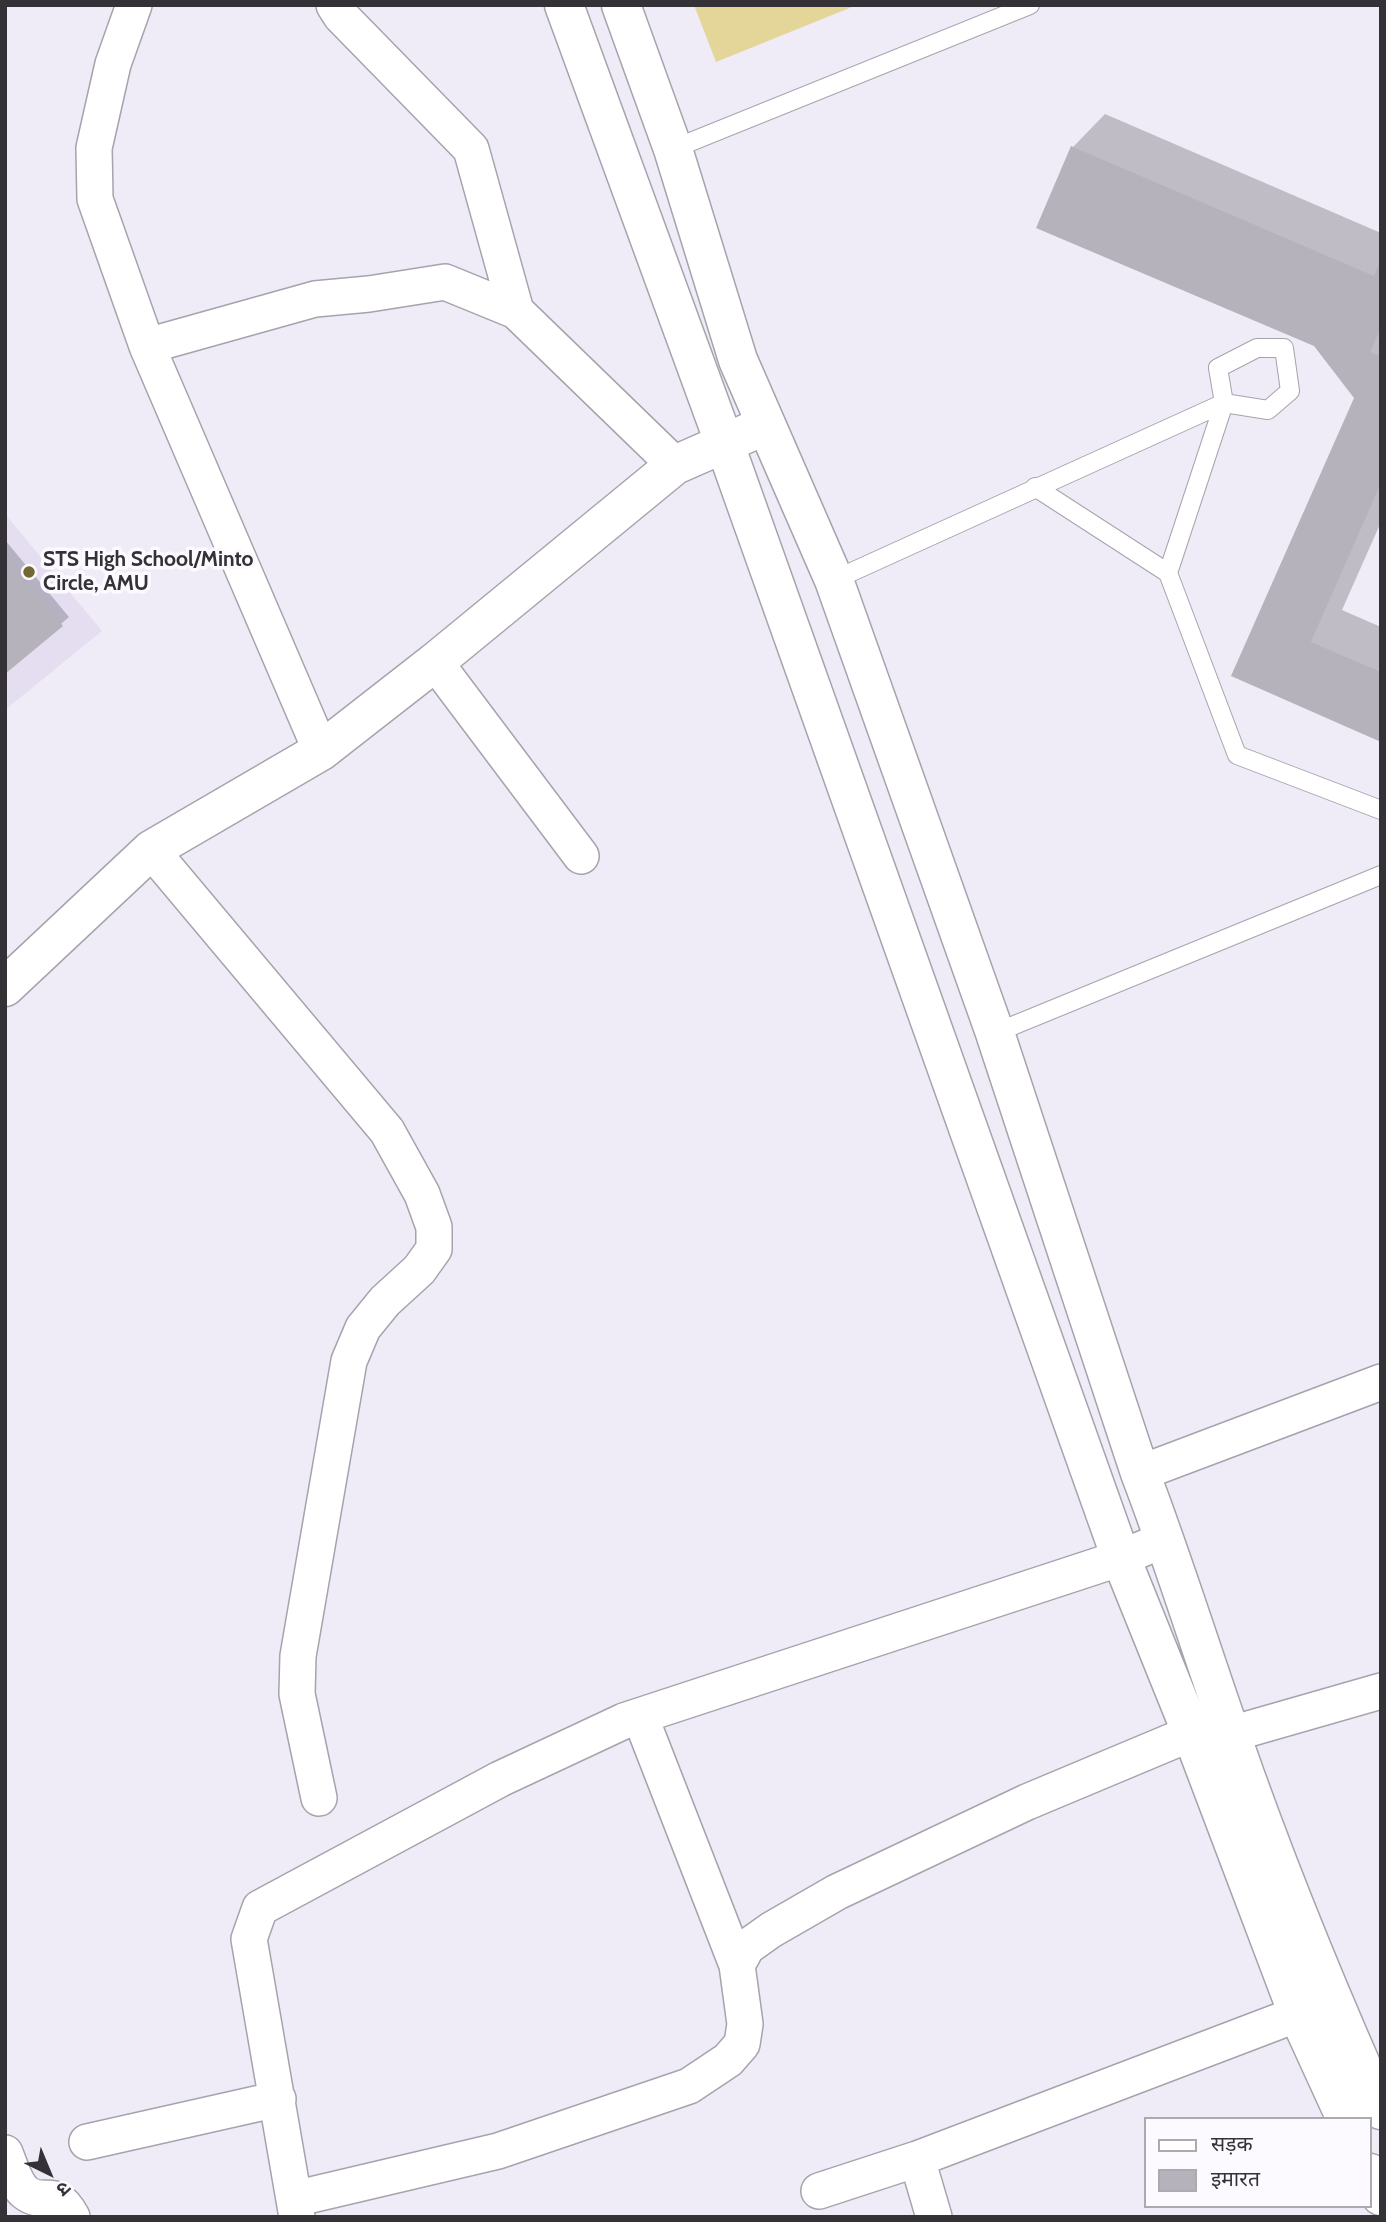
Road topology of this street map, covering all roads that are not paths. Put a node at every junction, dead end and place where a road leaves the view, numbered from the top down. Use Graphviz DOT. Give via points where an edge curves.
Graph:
graph roads {
  1 [pos="134,5"];
  2 [pos="334,5"];
  3 [pos="564,5"];
  4 [pos="621,5"];
  5 [pos="1030,5"];
  6 [pos="673,149"];
  7 [pos="516,311"];
  8 [pos="148,346"];
  9 [pos="1224,403"];
  10 [pos="766,425"];
  11 [pos="724,442"];
  12 [pos="676,465"];
  13 [pos="1035,487"];
  14 [pos="1168,573"];
  15 [pos="834,580"];
  16 [pos="435,662"];
  17 [pos="321,751"];
  18 [pos="1381,810"];
  19 [pos="150,850"];
  20 [pos="581,856"];
  21 [pos="1381,875"];
  22 [pos="5,987"];
  23 [pos="995,1032"];
  24 [pos="1381,1382"];
  25 [pos="1140,1473"];
  26 [pos="1165,1539"];
  27 [pos="1121,1558"];
  28 [pos="1381,1691"];
  29 [pos="640,1716"];
  30 [pos="1216,1729"];
  31 [pos="319,1798"];
  32 [pos="737,1965"];
  33 [pos="1314,2005"];
  34 [pos="278,2099"];
  35 [pos="1381,2110"];
  36 [pos="1345,2117"];
  37 [pos="87,2142"];
  38 [pos="5,2153"];
  39 [pos="917,2159"];
  40 [pos="1372,2177"];
  41 [pos="819,2191"];
  42 [pos="1381,2196"];
  43 [pos="295,2208"];
  44 [pos="72,2217"];
  45 [pos="934,2217"];
  1 -- 8 [label="street" via="113,64 94,148 95,199"];
  2 -- 7 [label="street" via="471,149"];
  3 -- 11 [label="main road"];
  4 -- 6 [label="main road"];
  5 -- 6 [label="lane"];
  6 -- 10 [label="main road" via="738,360"];
  7 -- 8 [label="street" via="445,282 315,299"];
  7 -- 12 [label="street"];
  8 -- 17 [label="street"];
  9 -- 9 [label="lane" via="1218,368 1257,348 1284,348 1290,391 1268,410"];
  9 -- 13 [label="lane"];
  9 -- 14 [label="lane"];
  10 -- 11 [label="main road"];
  10 -- 15 [label="main road"];
  11 -- 12 [label="main road"];
  11 -- 27 [label="main road"];
  12 -- 16 [label="main road"];
  13 -- 14 [label="lane"];
  13 -- 15 [label="lane"];
  14 -- 18 [label="lane" via="1237,755"];
  15 -- 23 [label="main road"];
  16 -- 17 [label="main road"];
  16 -- 20 [label="street"];
  17 -- 19 [label="main road"];
  19 -- 22 [label="main road"];
  19 -- 31 [label="street" via="387,1131 422,1194 434,1227 434,1249 363,1328 349,1361 298,1656 297,1694"];
  21 -- 23 [label="lane"];
  23 -- 25 [label="main road"];
  24 -- 25 [label="street"];
  25 -- 26 [label="main road"];
  26 -- 27 [label="street"];
  26 -- 30 [label="main road"];
  27 -- 29 [label="street"];
  27 -- 30 [label="main road"];
  28 -- 30 [label="street"];
  29 -- 32 [label="street"];
  29 -- 34 [label="street" via="500,1779 260,1908 249,1939"];
  30 -- 32 [label="street" via="1027,1802 837,1892 747,1947"];
  30 -- 33 [label="main road"];
  32 -- 43 [label="street" via="745,2024 743,2044 689,2086 498,2151"];
  33 -- 35 [label="main road"];
  33 -- 36 [label="main road"];
  33 -- 39 [label="street"];
  34 -- 37 [label="street"];
  34 -- 43 [label="street"];
  38 -- 44 [label="street" via="21,2189 33,2197 57,2198"];
  39 -- 41 [label="street"];
  39 -- 45 [label="street"];
  40 -- 42 [label="main road"];
}
